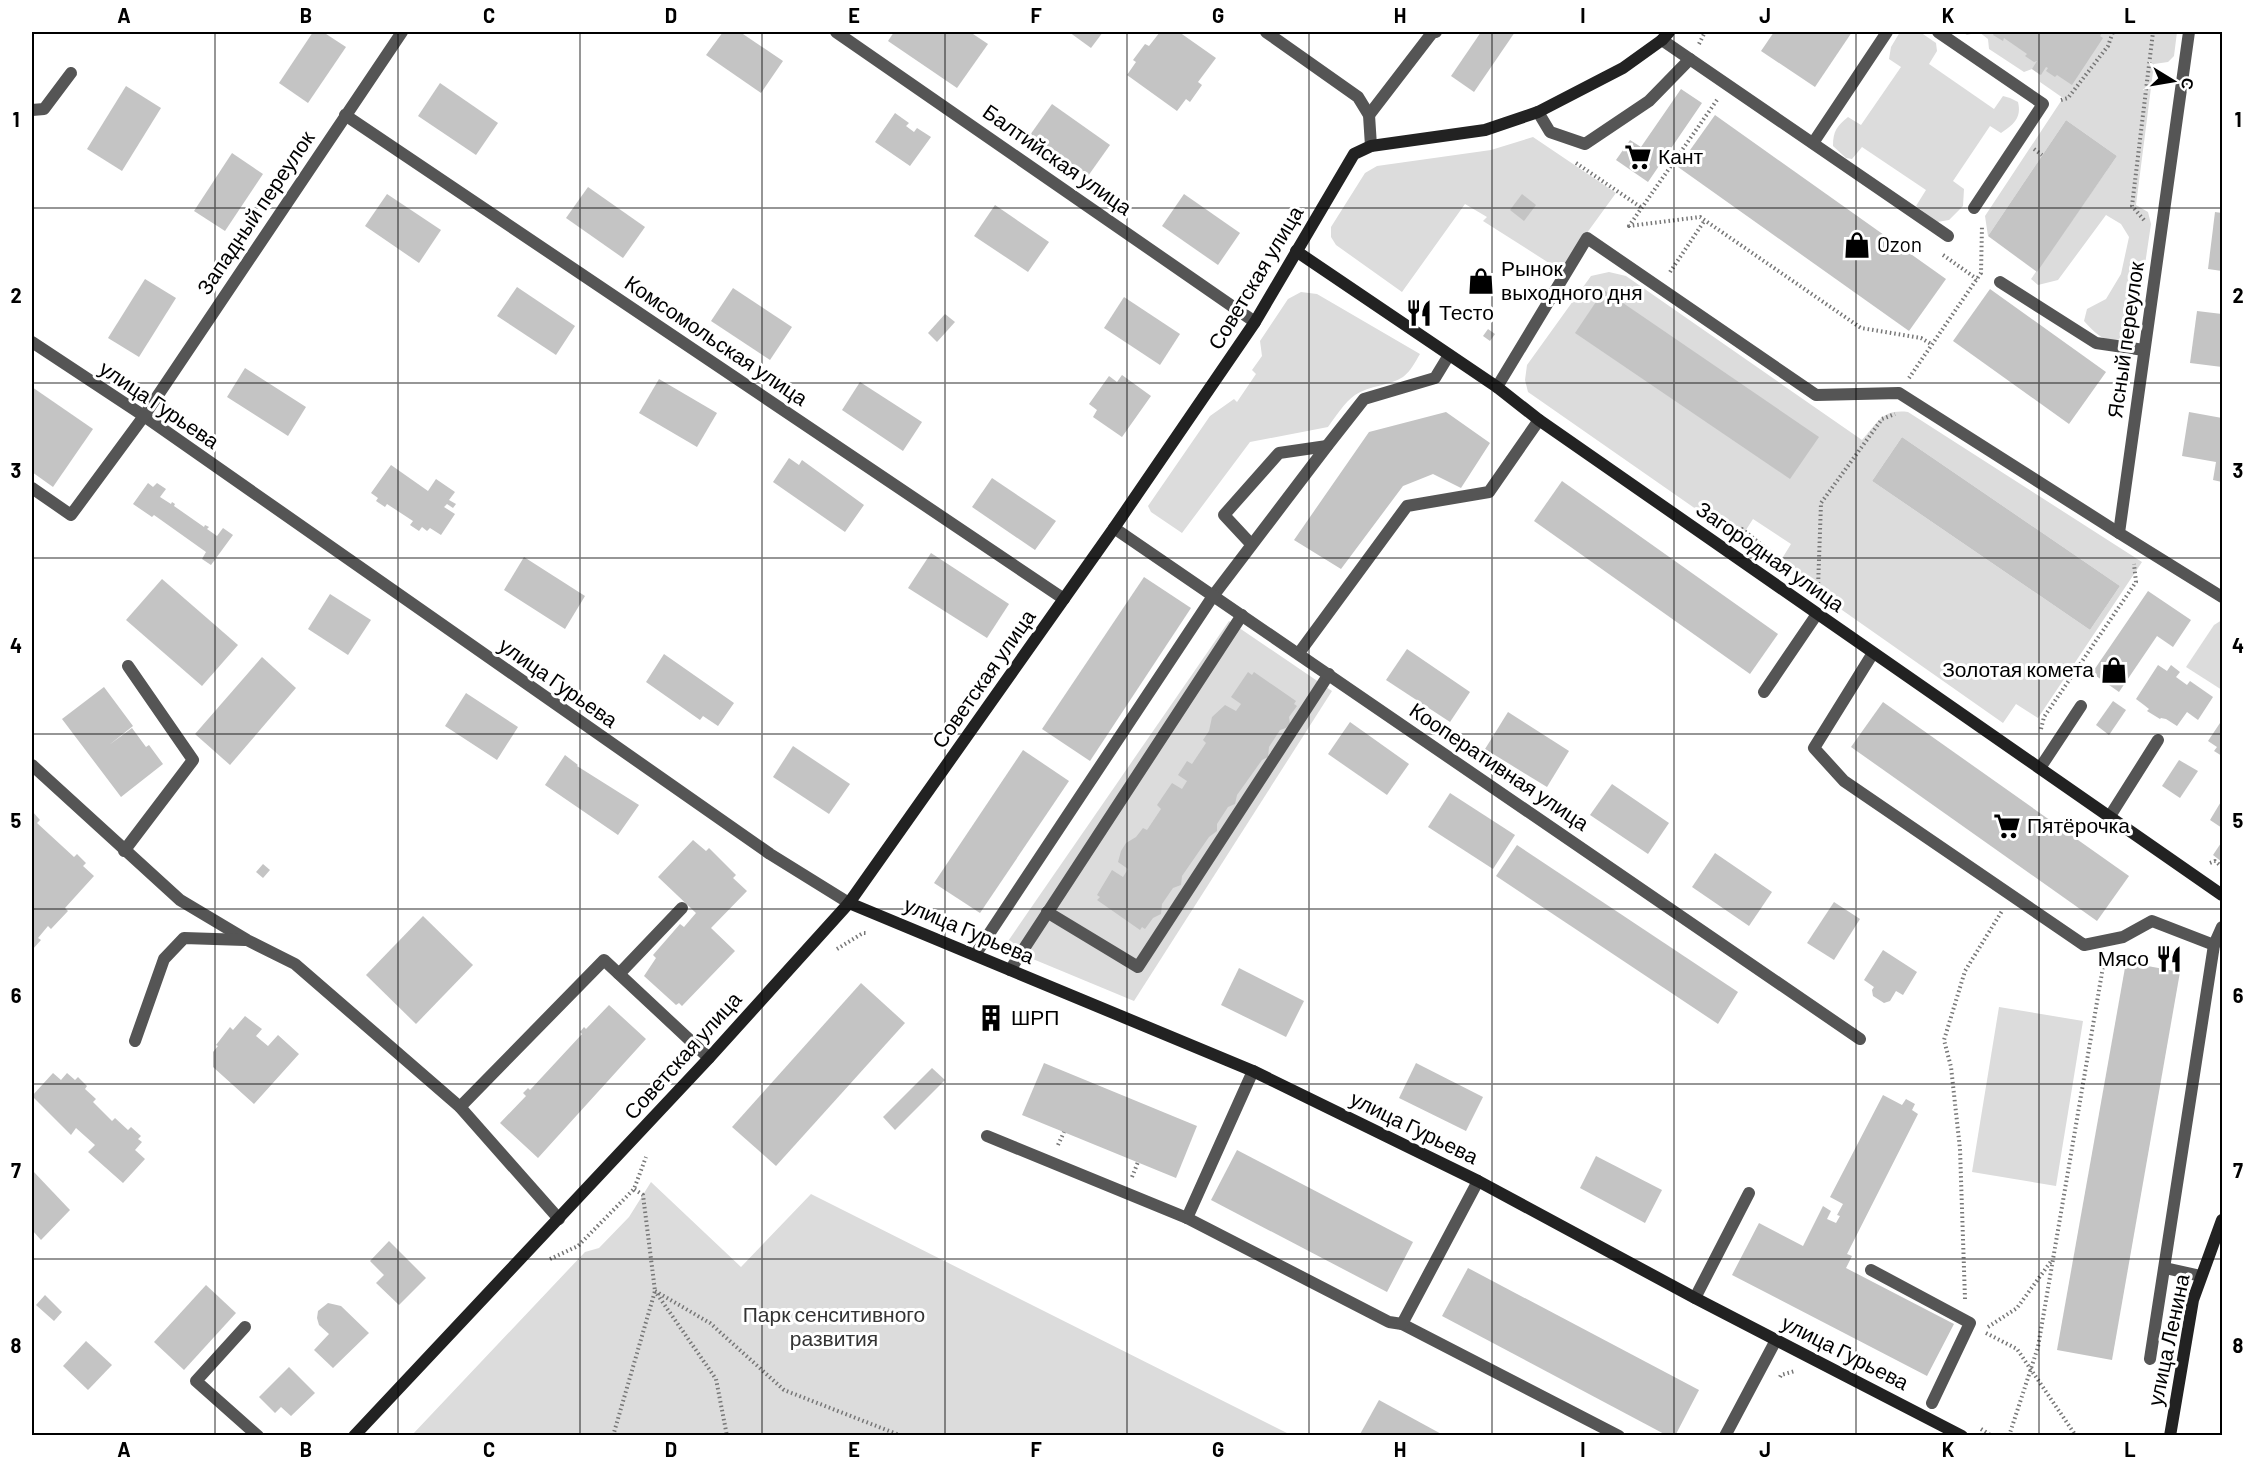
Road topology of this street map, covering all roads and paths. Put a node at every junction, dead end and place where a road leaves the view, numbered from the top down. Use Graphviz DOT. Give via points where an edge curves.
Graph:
graph roads {
  1 [pos="402,32"];
  2 [pos="836,32"];
  3 [pos="1266,32"];
  4 [pos="1433,32"];
  5 [pos="1887,32"];
  6 [pos="1938,32"];
  7 [pos="2113,32"];
  8 [pos="2189,32"];
  9 [pos="1666,36"];
  10 [pos="1690,59"];
  11 [pos="71,73"];
  12 [pos="1716,100"];
  13 [pos="2043,104"];
  14 [pos="32,110"];
  15 [pos="1538,112"];
  16 [pos="345,115"];
  17 [pos="1369,115"];
  18 [pos="1813,143"];
  19 [pos="1371,146"];
  20 [pos="1573,161"];
  21 [pos="1642,208"];
  22 [pos="1978,212"];
  23 [pos="1705,220"];
  24 [pos="1948,236"];
  25 [pos="1296,250"];
  26 [pos="2000,282"];
  27 [pos="1659,288"];
  28 [pos="1255,322"];
  29 [pos="32,342"];
  30 [pos="1931,344"];
  31 [pos="2144,350"];
  32 [pos="1449,355"];
  33 [pos="1497,387"];
  34 [pos="1899,393"];
  35 [pos="1901,414"];
  36 [pos="144,416"];
  37 [pos="1539,420"];
  38 [pos="1326,446"];
  39 [pos="32,488"];
  40 [pos="1114,528"];
  41 [pos="2124,537"];
  42 [pos="1251,544"];
  43 [pos="1818,588"];
  44 [pos="1213,596"];
  45 [pos="2223,597"];
  46 [pos="1064,599"];
  47 [pos="1242,615"];
  48 [pos="1817,615"];
  49 [pos="1299,653"];
  50 [pos="1874,653"];
  51 [pos="128,666"];
  52 [pos="1329,674"];
  53 [pos="1764,692"];
  54 [pos="2080,706"];
  55 [pos="2158,740"];
  56 [pos="2021,755"];
  57 [pos="32,765"];
  58 [pos="2040,768"];
  59 [pos="2110,816"];
  60 [pos="124,851"];
  61 [pos="2223,895"];
  62 [pos="2012,896"];
  63 [pos="849,903"];
  64 [pos="682,908"];
  65 [pos="1047,912"];
  66 [pos="2223,927"];
  67 [pos="874,934"];
  68 [pos="247,940"];
  69 [pos="2107,940"];
  70 [pos="2214,945"];
  71 [pos="832,954"];
  72 [pos="975,955"];
  73 [pos="1010,970"];
  74 [pos="619,974"];
  75 [pos="1860,1039"];
  76 [pos="135,1041"];
  77 [pos="709,1059"];
  78 [pos="1253,1071"];
  79 [pos="460,1107"];
  80 [pos="987,1136"];
  81 [pos="648,1149"];
  82 [pos="1478,1181"];
  83 [pos="634,1189"];
  84 [pos="1749,1193"];
  85 [pos="1187,1218"];
  86 [pos="559,1219"];
  87 [pos="2223,1220"];
  88 [pos="2053,1260"];
  89 [pos="542,1262"];
  90 [pos="2165,1268"];
  91 [pos="1871,1270"];
  92 [pos="2201,1276"];
  93 [pos="655,1291"];
  94 [pos="1695,1298"];
  95 [pos="1965,1320"];
  96 [pos="1402,1324"];
  97 [pos="245,1327"];
  98 [pos="1776,1340"];
  99 [pos="2150,1359"];
  100 [pos="2031,1370"];
  101 [pos="1932,1402"];
  102 [pos="258,1436"];
  103 [pos="354,1436"];
  104 [pos="613,1436"];
  105 [pos="727,1436"];
  106 [pos="902,1436"];
  107 [pos="1619,1436"];
  108 [pos="1725,1436"];
  109 [pos="1962,1436"];
  110 [pos="2009,1436"];
  111 [pos="2076,1436"];
  112 [pos="2170,1436"];
  1 -- 16 [label="street, Западный переулок"];
  2 -- 28 [label="street, Балтийская улица"];
  3 -- 17 [label="street" via="1358,97"];
  4 -- 17 [label="street"];
  5 -- 18 [label="street"];
  6 -- 13 [label="street"];
  7 -- 13 [label="path" via="2108,46 2068,99"];
  8 -- 31 [label="street, Ясный переулок"];
  9 -- 10 [label="street"];
  9 -- 15 [label="street, Советская улица" via="1623,68"];
  10 -- 15 [label="street" via="1649,101 1586,144 1550,132"];
  10 -- 18 [label="street"];
  11 -- 14 [label="street" via="44,110"];
  12 -- 21 [label="path"];
  13 -- 22 [label="street"];
  15 -- 19 [label="street, Советская улица" via="1485,130"];
  16 -- 36 [label="street, Западный переулок"];
  16 -- 46 [label="street, Комсомольская улица"];
  17 -- 19 [label="street"];
  18 -- 24 [label="street"];
  19 -- 25 [label="street, Советская улица" via="1354,154"];
  20 -- 21 [label="path"];
  21 -- 23 [label="path" via="1629,226 1700,217"];
  22 -- 30 [label="path" via="1981,273"];
  23 -- 27 [label="path"];
  23 -- 30 [label="path" via="1861,328 1921,338"];
  25 -- 28 [label="street, Советская улица"];
  25 -- 32 [label="street, Загородная улица"];
  26 -- 31 [label="street" via="2096,343"];
  27 -- 33 [label="street" via="1587,238"];
  27 -- 34 [label="street" via="1816,395"];
  28 -- 40 [label="street, Советская улица"];
  29 -- 36 [label="street, улица Гурьева"];
  30 -- 34 [label="path"];
  31 -- 41 [label="street, Ясный переулок"];
  32 -- 33 [label="street, Загородная улица"];
  32 -- 38 [label="street" via="1435,378 1364,399"];
  33 -- 37 [label="street, Загородная улица"];
  34 -- 41 [label="street"];
  35 -- 43 [label="path" via="1882,419 1821,503"];
  36 -- 39 [label="street, Западный переулок" via="71,515"];
  36 -- 63 [label="street, улица Гурьева" via="770,854"];
  37 -- 48 [label="street, Загородная улица"];
  37 -- 49 [label="street" via="1489,492 1407,506"];
  38 -- 42 [label="street"];
  38 -- 42 [label="street" via="1279,453 1224,514"];
  40 -- 44 [label="street, Кооперативная улица"];
  40 -- 46 [label="street, Советская улица"];
  41 -- 45 [label="street"];
  41 -- 56 [label="path" via="2136,582 2044,717 2041,732"];
  42 -- 44 [label="street"];
  44 -- 47 [label="street, Кооперативная улица"];
  44 -- 72 [label="street"];
  46 -- 63 [label="street, Советская улица"];
  47 -- 49 [label="street, Кооперативная улица"];
  47 -- 65 [label="street"];
  48 -- 50 [label="street, Загородная улица"];
  48 -- 53 [label="street"];
  49 -- 52 [label="street, Кооперативная улица"];
  50 -- 56 [label="street, Загородная улица"];
  50 -- 62 [label="street" via="1814,748 1844,780"];
  51 -- 60 [label="street" via="193,760"];
  52 -- 65 [label="street" via="1138,967"];
  52 -- 75 [label="street, Кооперативная улица"];
  54 -- 58 [label="street"];
  55 -- 59 [label="street"];
  56 -- 58 [label="street, Загородная улица"];
  57 -- 60 [label="street"];
  58 -- 59 [label="street, Загородная улица"];
  59 -- 61 [label="street, Загородная улица"];
  60 -- 68 [label="street" via="180,900"];
  62 -- 69 [label="street" via="2084,945"];
  62 -- 95 [label="path" via="1965,971 1944,1040 1951,1067 1960,1149"];
  63 -- 72 [label="street, улица Гурьева"];
  63 -- 77 [label="street, Советская улица"];
  64 -- 74 [label="street"];
  65 -- 73 [label="street"];
  66 -- 70 [label="street"];
  67 -- 71 [label="path" via="863,933"];
  68 -- 76 [label="street" via="184,938 164,959"];
  68 -- 79 [label="street" via="295,964"];
  69 -- 70 [label="street" via="2123,937 2151,921"];
  69 -- 88 [label="path"];
  70 -- 90 [label="street"];
  72 -- 73 [label="street, улица Гурьева"];
  73 -- 78 [label="street, улица Гурьева"];
  74 -- 77 [label="street"];
  74 -- 79 [label="street" via="604,960"];
  77 -- 86 [label="street, Советская улица"];
  78 -- 82 [label="street, улица Гурьева"];
  78 -- 85 [label="street"];
  79 -- 86 [label="street"];
  80 -- 85 [label="street"];
  81 -- 83 [label="path"];
  82 -- 94 [label="street, улица Гурьева"];
  82 -- 96 [label="street"];
  83 -- 89 [label="path" via="578,1246"];
  83 -- 93 [label="path" via="644,1195"];
  84 -- 94 [label="street"];
  85 -- 96 [label="street" via="1389,1322"];
  86 -- 103 [label="street, Советская улица"];
  87 -- 92 [label="street, улица Ленина"];
  88 -- 100 [label="path"];
  88 -- 100 [label="path" via="2017,1308 1982,1331 2017,1349"];
  90 -- 92 [label="street"];
  90 -- 99 [label="street"];
  91 -- 95 [label="street"];
  92 -- 112 [label="street, улица Ленина" via="2193,1300"];
  93 -- 104 [label="path"];
  93 -- 105 [label="path" via="716,1379"];
  93 -- 106 [label="path" via="710,1323 784,1390"];
  94 -- 98 [label="street, улица Гурьева"];
  95 -- 101 [label="street" via="1970,1323"];
  96 -- 107 [label="street"];
  97 -- 102 [label="street" via="196,1381"];
  98 -- 108 [label="street"];
  98 -- 109 [label="street, улица Гурьева"];
  100 -- 110 [label="path"];
  100 -- 111 [label="path"];
}
